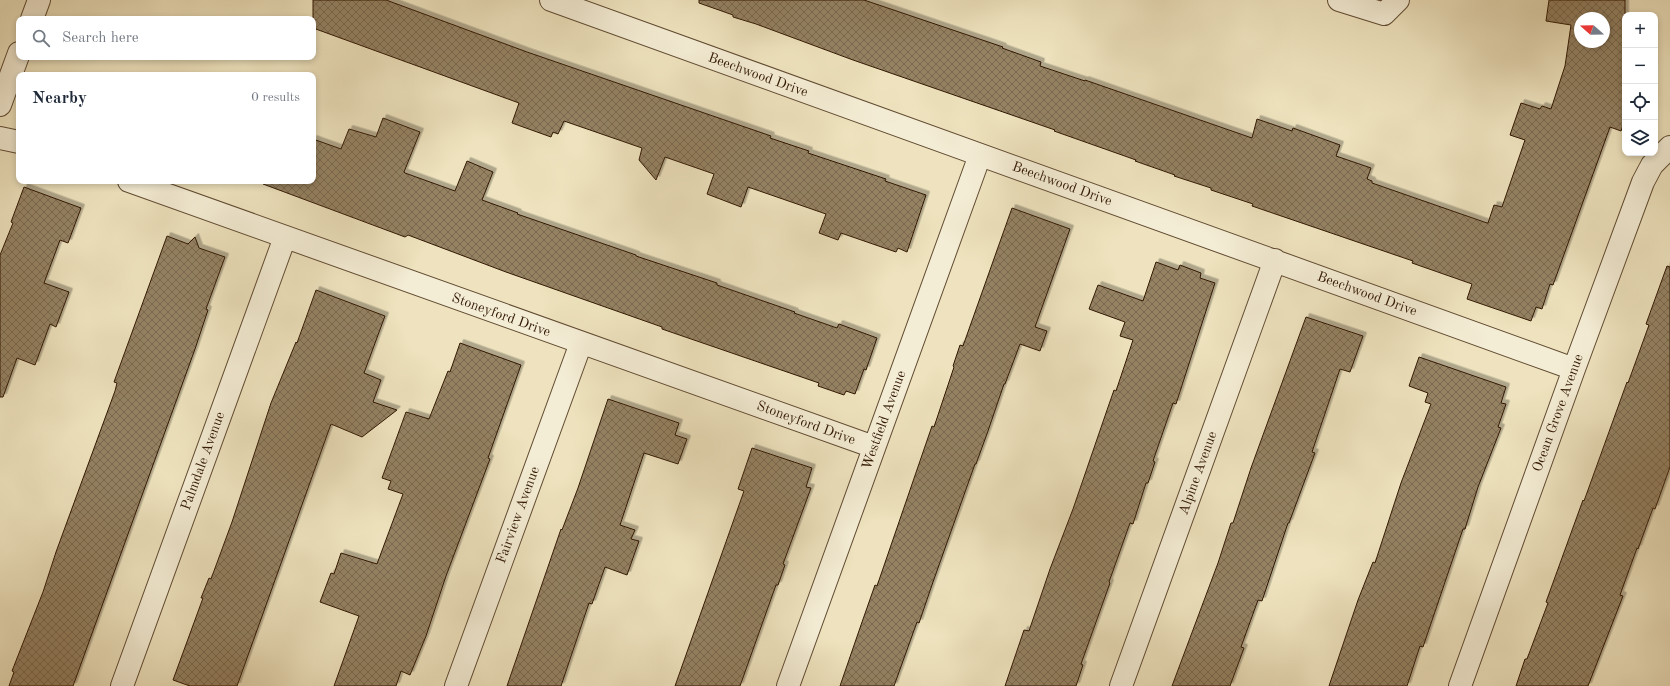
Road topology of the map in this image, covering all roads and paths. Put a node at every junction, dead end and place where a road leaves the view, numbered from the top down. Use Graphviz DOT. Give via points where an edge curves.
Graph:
graph roads {
  1 [pos="39,0"];
  2 [pos="551,0"];
  3 [pos="1339,0"];
  4 [pos="1398,0"];
  5 [pos="33,16"];
  6 [pos="16,60"];
  7 [pos="0,105"];
  8 [pos="0,138"];
  9 [pos="16,141"];
  10 [pos="1670,147"];
  11 [pos="980,155"];
  12 [pos="137,184"];
  13 [pos="285,237"];
  14 [pos="1275,260"];
  15 [pos="581,343"];
  16 [pos="1574,368"];
  17 [pos="874,447"];
  18 [pos="122,686"];
  19 [pos="456,686"];
  20 [pos="788,686"];
  21 [pos="1121,686"];
  22 [pos="1460,686"];
  1 -- 5 [label="street"];
  2 -- 11 [label="street, Beechwood Drive"];
  3 -- 4 [label="street" via="1384,14"];
  6 -- 7 [label="street"];
  8 -- 9 [label="street"];
  10 -- 16 [label="street, Ocean Grove Avenue" via="1652,165 1643,182"];
  11 -- 14 [label="street, Beechwood Drive"];
  11 -- 17 [label="street, Westfield Avenue"];
  12 -- 13 [label="street, Stoneyford Drive"];
  13 -- 15 [label="street, Stoneyford Drive"];
  13 -- 18 [label="street, Palmdale Avenue"];
  14 -- 16 [label="street, Beechwood Drive"];
  14 -- 21 [label="street, Alpine Avenue"];
  15 -- 17 [label="street, Stoneyford Drive"];
  15 -- 19 [label="street, Fairview Avenue"];
  16 -- 22 [label="street, Ocean Grove Avenue"];
  17 -- 20 [label="street, Westfield Avenue"];
}
